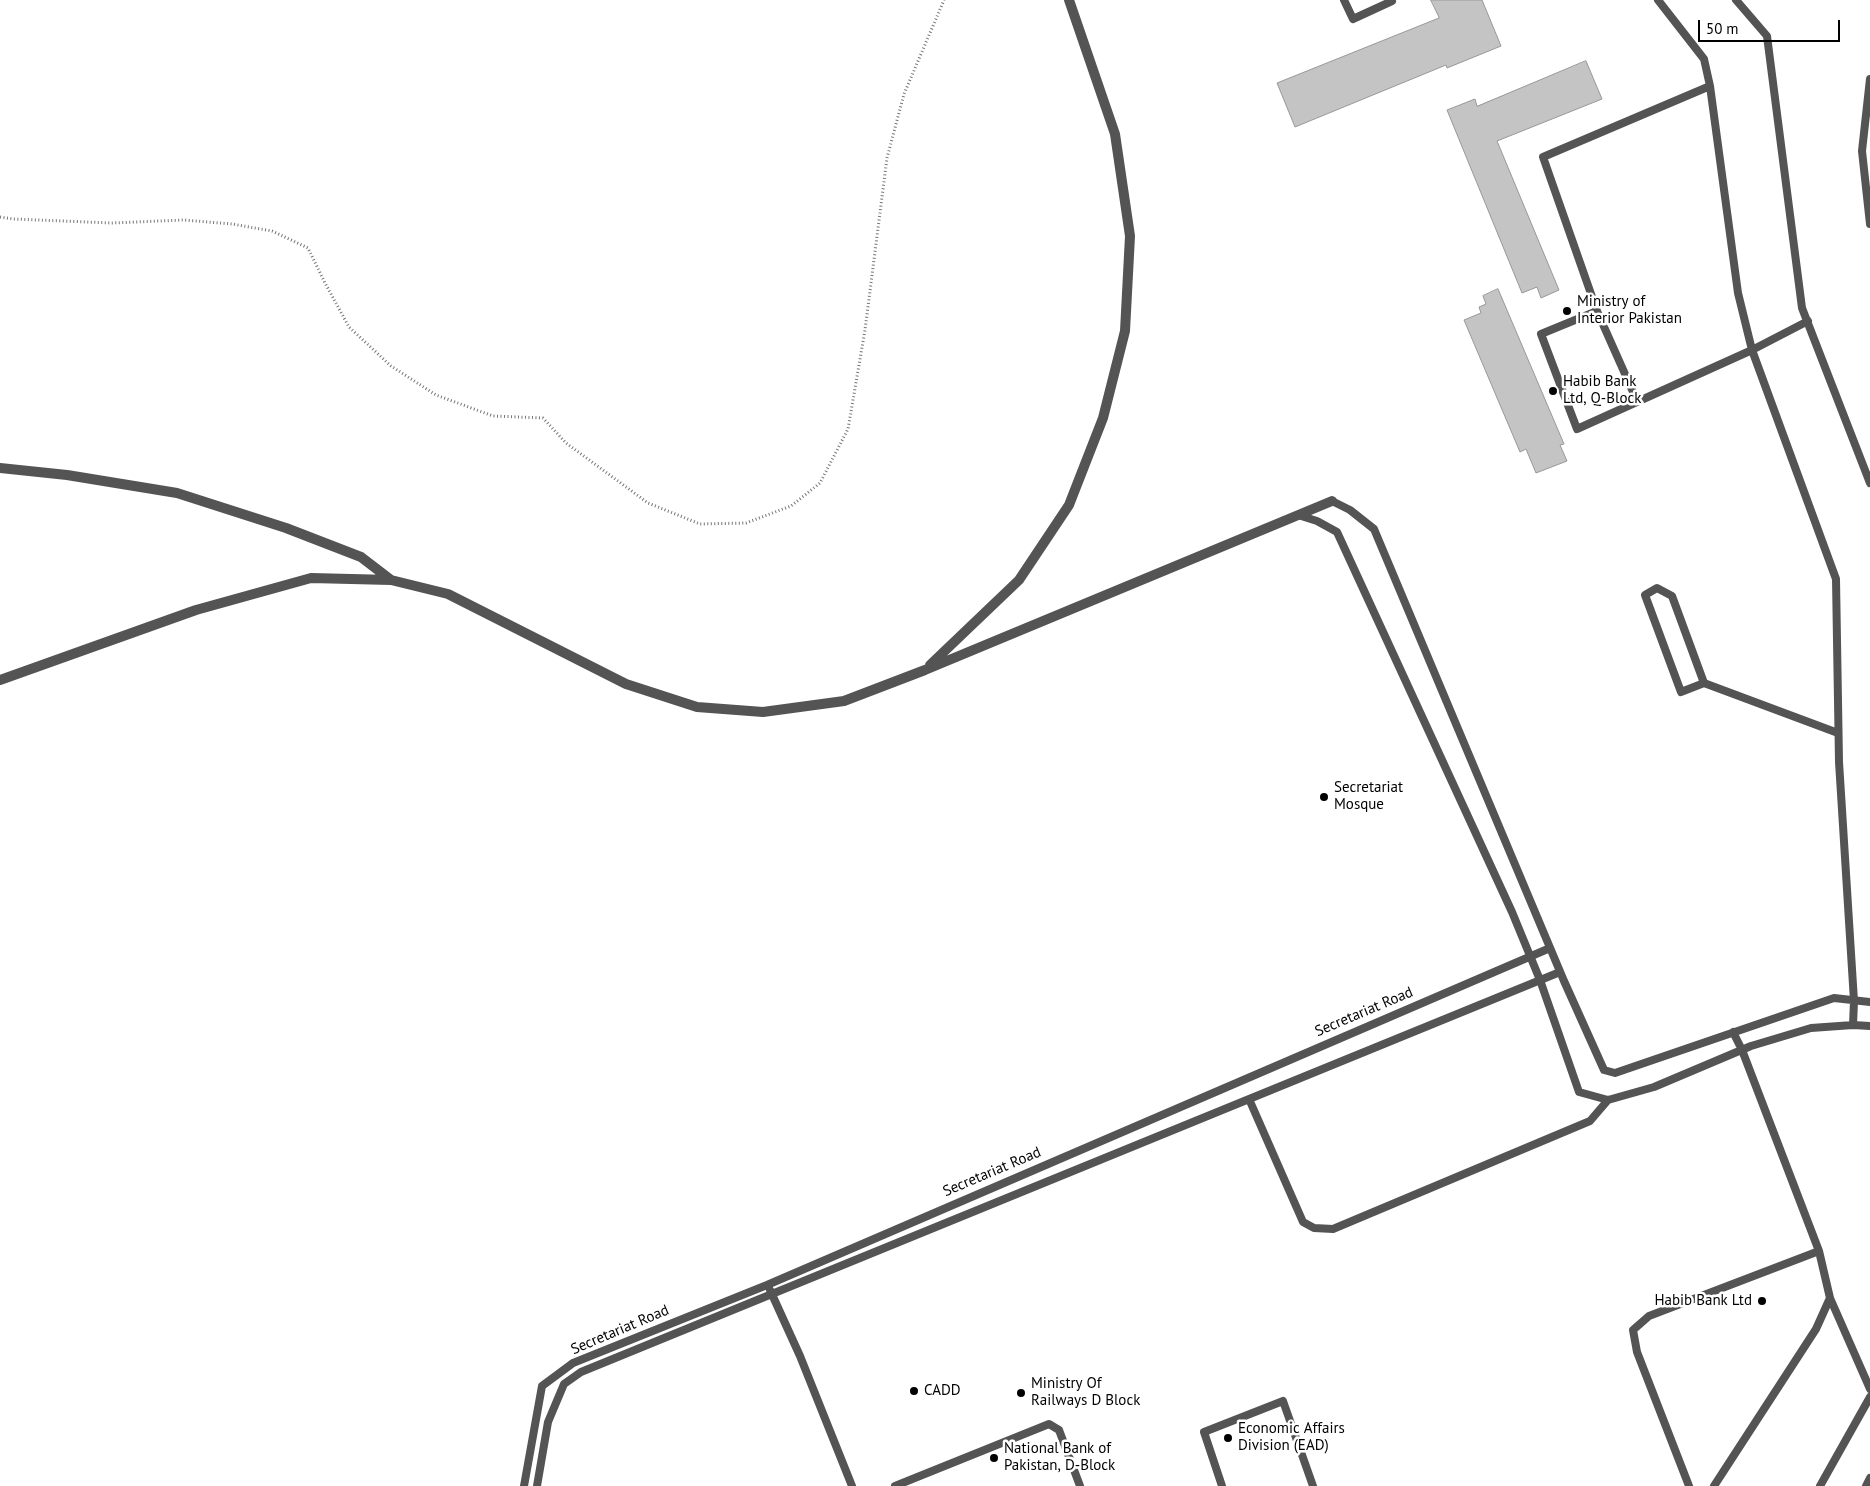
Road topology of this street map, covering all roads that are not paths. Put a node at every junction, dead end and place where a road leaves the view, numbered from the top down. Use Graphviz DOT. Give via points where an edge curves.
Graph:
graph roads {
  1 [pos="1069,0"];
  2 [pos="1344,0"];
  3 [pos="1391,0"];
  4 [pos="1658,0"];
  5 [pos="1736,0"];
  6 [pos="1870,79"];
  7 [pos="1870,85"];
  8 [pos="1710,86"];
  9 [pos="1870,224"];
  10 [pos="1597,311"];
  11 [pos="1808,321"];
  12 [pos="1752,350"];
  13 [pos="1636,401"];
  14 [pos="0,468"];
  15 [pos="1870,483"];
  16 [pos="1332,501"];
  17 [pos="1298,514"];
  18 [pos="391,580"];
  19 [pos="925,670"];
  20 [pos="0,680"];
  21 [pos="1704,683"];
  22 [pos="1838,733"];
  23 [pos="1550,948"];
  24 [pos="1530,955"];
  25 [pos="1560,972"];
  26 [pos="1540,980"];
  27 [pos="1854,1000"];
  28 [pos="1870,1002"];
  29 [pos="1853,1025"];
  30 [pos="1870,1026"];
  31 [pos="1733,1032"];
  32 [pos="1742,1050"];
  33 [pos="1250,1099"];
  34 [pos="1608,1100"];
  35 [pos="1819,1251"];
  36 [pos="767,1285"];
  37 [pos="772,1294"];
  38 [pos="1830,1298"];
  39 [pos="1870,1389"];
  40 [pos="1870,1396"];
  41 [pos="1870,1478"];
  42 [pos="524,1486"];
  43 [pos="537,1486"];
  44 [pos="852,1486"];
  45 [pos="895,1486"];
  46 [pos="1080,1486"];
  47 [pos="1222,1486"];
  48 [pos="1313,1486"];
  49 [pos="1689,1486"];
  50 [pos="1714,1486"];
  51 [pos="1820,1486"];
  52 [pos="1866,1486"];
  1 -- 19 [label="street" via="1115,134 1130,236 1125,330 1103,418 1069,505 1019,580"];
  2 -- 3 [label="lane" via="1353,19"];
  4 -- 8 [label="lane" via="1704,59"];
  5 -- 11 [label="lane" via="1767,36 1802,308"];
  6 -- 7 [label="lane"];
  7 -- 9 [label="lane" via="1862,151"];
  8 -- 10 [label="lane" via="1543,157"];
  8 -- 12 [label="lane" via="1738,293"];
  10 -- 13 [label="lane"];
  10 -- 13 [label="lane" via="1542,334 1577,429"];
  11 -- 12 [label="lane"];
  11 -- 15 [label="lane"];
  12 -- 13 [label="lane"];
  12 -- 22 [label="lane" via="1836,579"];
  14 -- 18 [label="street" via="177,493 286,528 361,557"];
  16 -- 17 [label="street"];
  16 -- 23 [label="lane" via="1374,529"];
  17 -- 19 [label="street"];
  17 -- 24 [label="lane" via="1337,532"];
  18 -- 19 [label="street" via="448,594 626,684 697,708 764,712 844,701"];
  18 -- 20 [label="street" via="311,578 196,610"];
  21 -- 21 [label="lane" via="1672,596 1657,588 1644,595 1681,692"];
  21 -- 22 [label="lane"];
  22 -- 27 [label="lane"];
  23 -- 24 [label="lane, Secretariat Road"];
  23 -- 25 [label="lane"];
  24 -- 26 [label="lane"];
  24 -- 36 [label="lane, Secretariat Road"];
  25 -- 26 [label="lane, Secretariat Road"];
  25 -- 31 [label="lane" via="1604,1070 1615,1073"];
  26 -- 33 [label="lane, Secretariat Road"];
  26 -- 34 [label="lane" via="1579,1092"];
  27 -- 28 [label="lane"];
  27 -- 29 [label="lane"];
  27 -- 31 [label="lane" via="1834,998"];
  29 -- 30 [label="lane"];
  29 -- 32 [label="lane" via="1812,1028"];
  31 -- 32 [label="lane"];
  32 -- 34 [label="lane" via="1654,1087"];
  32 -- 35 [label="lane"];
  33 -- 34 [label="lane" via="1303,1222 1314,1228 1333,1229 1590,1121"];
  33 -- 37 [label="lane, Secretariat Road"];
  35 -- 38 [label="lane"];
  35 -- 49 [label="lane" via="1649,1316 1632,1330 1636,1352"];
  36 -- 37 [label="lane"];
  36 -- 42 [label="lane, Secretariat Road" via="573,1363 542,1386"];
  37 -- 43 [label="lane, Secretariat Road" via="581,1372 564,1384 548,1422"];
  37 -- 44 [label="lane"];
  38 -- 39 [label="lane"];
  38 -- 50 [label="lane" via="1816,1330"];
  40 -- 51 [label="lane"];
  41 -- 52 [label="lane"];
  45 -- 46 [label="lane" via="1049,1424 1059,1430"];
  47 -- 48 [label="lane" via="1204,1432 1283,1401"];
}
